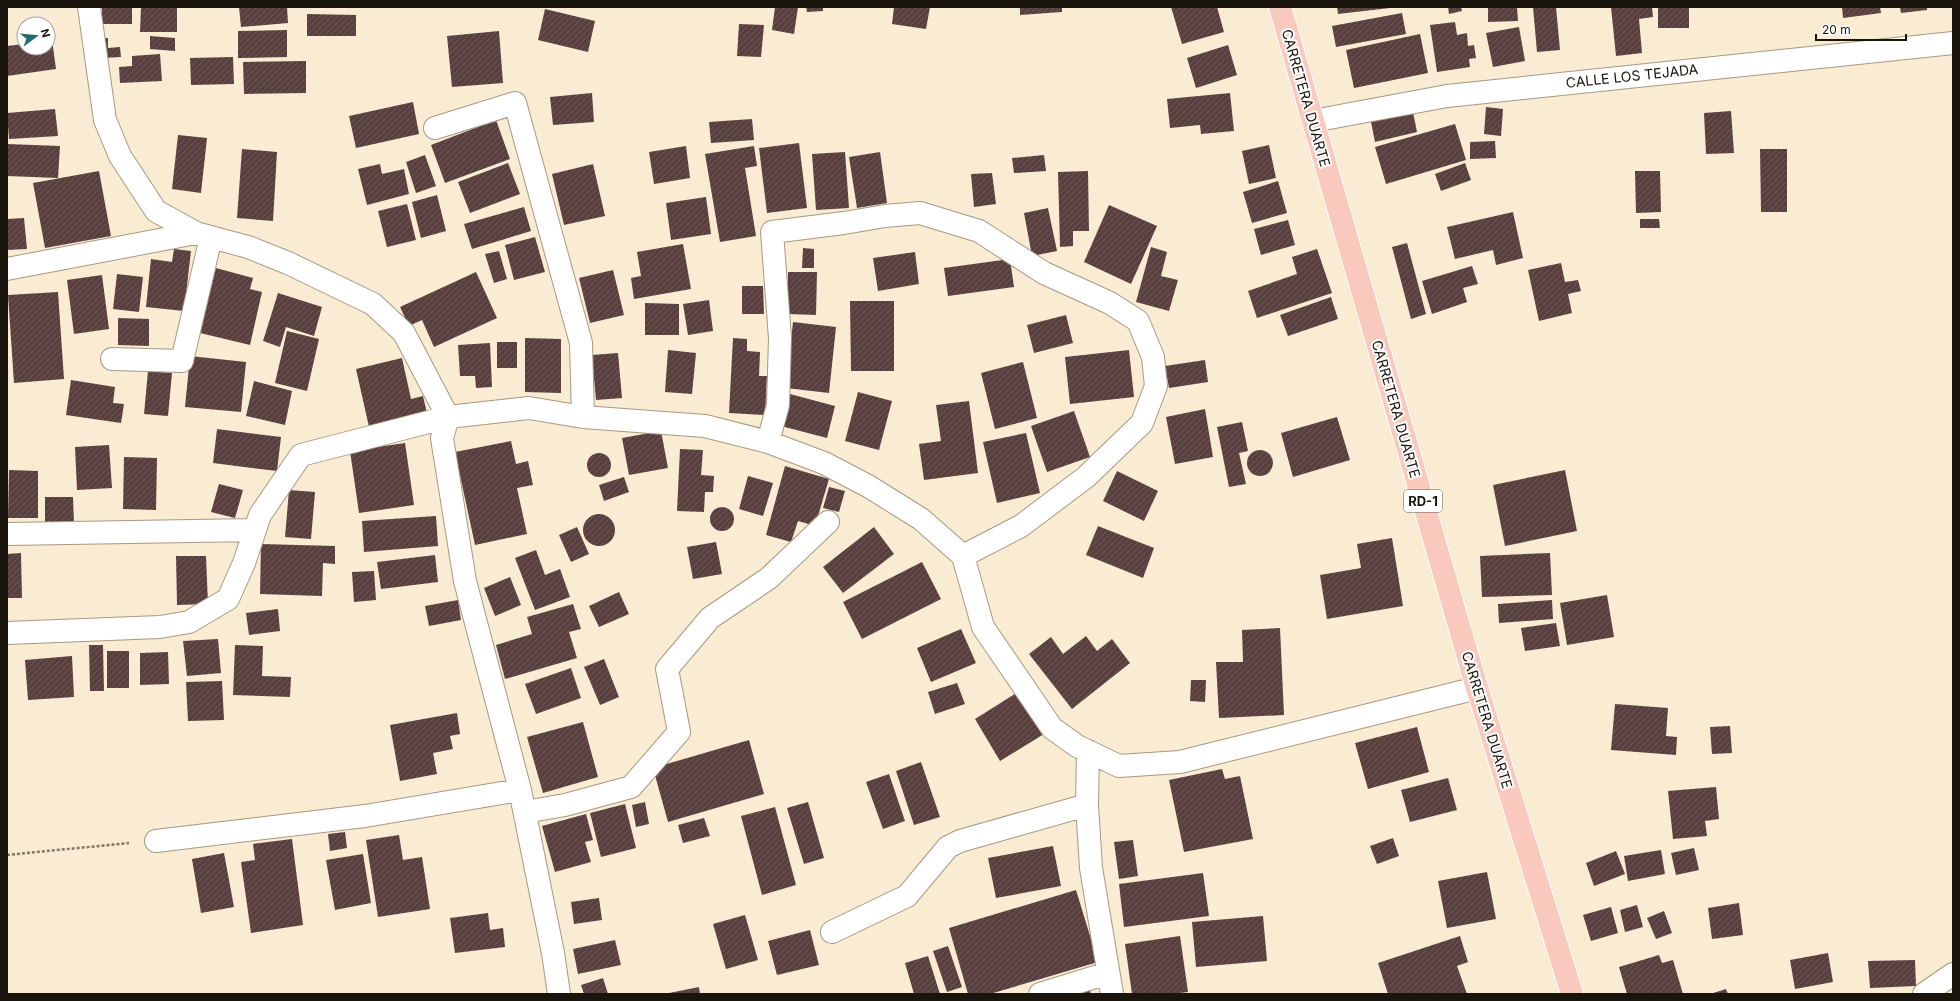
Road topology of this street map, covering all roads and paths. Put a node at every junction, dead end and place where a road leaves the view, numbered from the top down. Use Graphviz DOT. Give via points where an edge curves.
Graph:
graph roads {
  1 [pos="89,7"];
  2 [pos="1280,7"];
  3 [pos="1953,43"];
  4 [pos="1313,121"];
  5 [pos="435,128"];
  6 [pos="203,235"];
  7 [pos="7,269"];
  8 [pos="112,359"];
  9 [pos="448,417"];
  10 [pos="583,417"];
  11 [pos="768,442"];
  12 [pos="828,522"];
  13 [pos="255,530"];
  14 [pos="7,534"];
  15 [pos="963,556"];
  16 [pos="7,633"];
  17 [pos="1477,688"];
  18 [pos="1088,751"];
  19 [pos="520,790"];
  20 [pos="1087,805"];
  21 [pos="525,812"];
  22 [pos="156,841"];
  23 [pos="7,854"];
  24 [pos="832,932"];
  25 [pos="1108,972"];
  26 [pos="1953,974"];
  27 [pos="559,994"];
  28 [pos="1040,994"];
  29 [pos="1112,994"];
  30 [pos="1572,994"];
  31 [pos="1924,994"];
  1 -- 6 [label="street" via="105,120 120,156 156,210"];
  2 -- 4 [label="main road, CARRETERA DUARTE / RD-1"];
  3 -- 4 [label="street, CALLE LOS TEJADA" via="1447,96"];
  4 -- 17 [label="main road, CARRETERA DUARTE / RD-1"];
  5 -- 10 [label="street" via="514,103 581,343"];
  6 -- 7 [label="street"];
  6 -- 8 [label="street" via="182,361"];
  6 -- 9 [label="street" via="248,247 288,263 373,304 404,333"];
  9 -- 10 [label="street" via="529,408"];
  9 -- 13 [label="street" via="301,455 260,515"];
  9 -- 19 [label="street" via="442,438 465,581"];
  10 -- 11 [label="street" via="705,426"];
  11 -- 15 [label="street" via="824,463 868,486 921,519"];
  11 -- 15 [label="street" via="778,405 780,338 772,232 920,213 979,231 1044,273 1110,303 1138,321 1152,357 1156,386 1142,423 1086,477 1021,526"];
  12 -- 21 [label="street" via="769,578 710,618 666,669 679,732 631,787 565,805"];
  13 -- 14 [label="street"];
  13 -- 16 [label="street" via="228,599 189,622 160,627"];
  15 -- 18 [label="street" via="983,627 1052,728"];
  17 -- 18 [label="street" via="1180,762 1119,766"];
  17 -- 30 [label="main road, CARRETERA DUARTE / RD-1"];
  18 -- 20 [label="street"];
  19 -- 21 [label="street"];
  19 -- 22 [label="street" via="365,816"];
  20 -- 24 [label="street" via="960,841 948,847 907,896"];
  20 -- 25 [label="street" via="1091,868"];
  21 -- 27 [label="street"];
  22 -- 23 [label="path"];
  25 -- 28 [label="street"];
  25 -- 29 [label="street"];
  26 -- 31 [label="street"];
}
